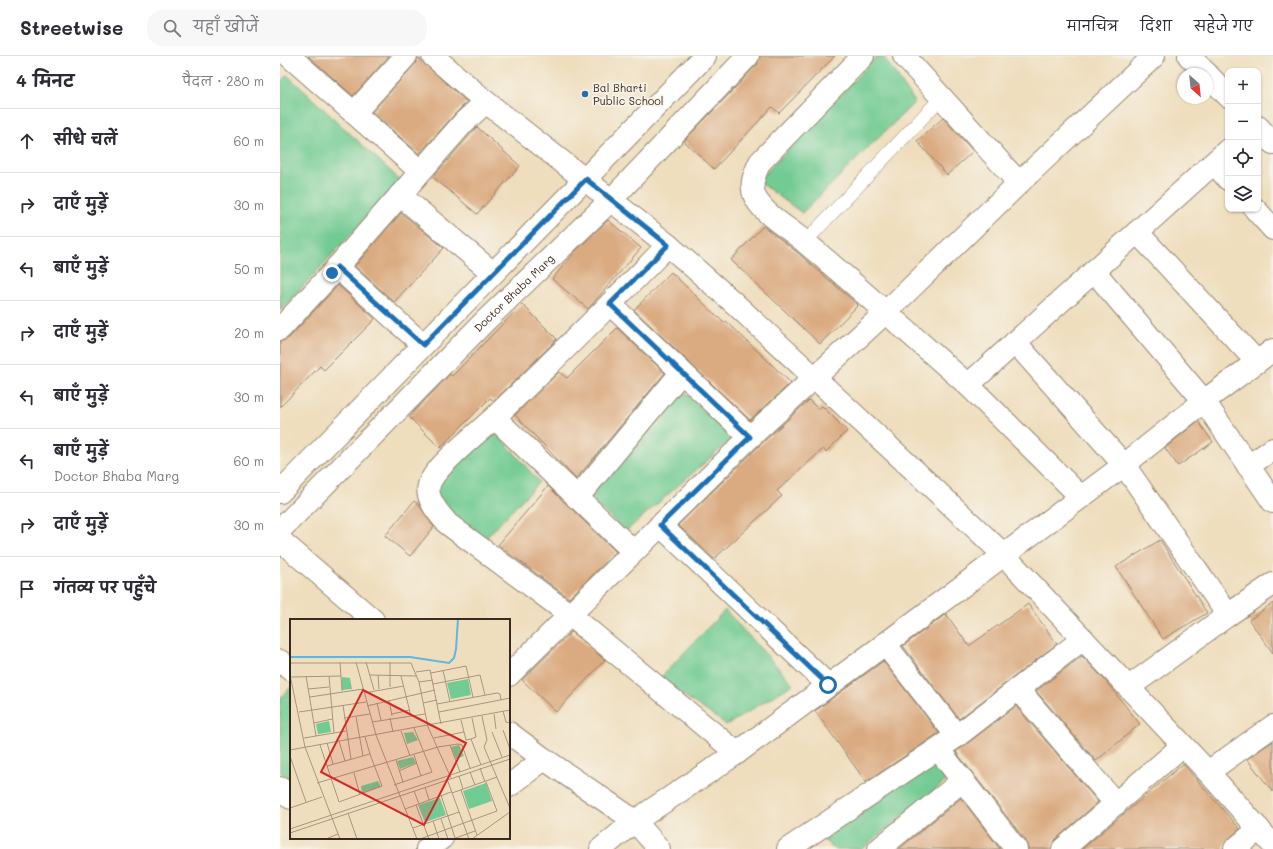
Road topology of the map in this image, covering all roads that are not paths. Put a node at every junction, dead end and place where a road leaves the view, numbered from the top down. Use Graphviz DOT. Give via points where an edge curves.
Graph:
graph roads {
  1 [pos="286,56"];
  2 [pos="289,56"];
  3 [pos="406,56"];
  4 [pos="433,56"];
  5 [pos="705,56"];
  6 [pos="748,56"];
  7 [pos="863,56"];
  8 [pos="904,56"];
  9 [pos="1154,56"];
  10 [pos="1189,56"];
  11 [pos="280,62"];
  12 [pos="1201,68"];
  13 [pos="1213,80"];
  14 [pos="1225,93"];
  15 [pos="941,98"];
  16 [pos="486,102"];
  17 [pos="354,113"];
  18 [pos="1261,130"];
  19 [pos="1273,143"];
  20 [pos="1223,164"];
  21 [pos="420,171"];
  22 [pos="586,179"];
  23 [pos="1019,183"];
  24 [pos="400,195"];
  25 [pos="611,200"];
  26 [pos="1258,212"];
  27 [pos="1273,229"];
  28 [pos="1137,232"];
  29 [pos="805,242"];
  30 [pos="668,245"];
  31 [pos="337,267"];
  32 [pos="1094,271"];
  33 [pos="493,273"];
  34 [pos="610,304"];
  35 [pos="886,313"];
  36 [pos="280,329"];
  37 [pos="1016,342"];
  38 [pos="423,345"];
  39 [pos="1265,356"];
  40 [pos="681,373"];
  41 [pos="815,378"];
  42 [pos="968,385"];
  43 [pos="1204,401"];
  44 [pos="495,418"];
  45 [pos="750,437"];
  46 [pos="1273,449"];
  47 [pos="1124,465"];
  48 [pos="1248,466"];
  49 [pos="281,490"];
  50 [pos="1081,497"];
  51 [pos="577,498"];
  52 [pos="1273,502"];
  53 [pos="301,508"];
  54 [pos="660,525"];
  55 [pos="280,530"];
  56 [pos="280,540"];
  57 [pos="633,551"];
  58 [pos="1003,554"];
  59 [pos="1273,584"];
  60 [pos="569,614"];
  61 [pos="1228,615"];
  62 [pos="372,619"];
  63 [pos="1083,639"];
  64 [pos="885,644"];
  65 [pos="280,661"];
  66 [pos="290,669"];
  67 [pos="510,674"];
  68 [pos="828,685"];
  69 [pos="1129,687"];
  70 [pos="1018,689"];
  71 [pos="1273,726"];
  72 [pos="510,734"];
  73 [pos="957,736"];
  74 [pos="1182,746"];
  75 [pos="938,749"];
  76 [pos="737,753"];
  77 [pos="544,759"];
  78 [pos="1208,772"];
  79 [pos="963,780"];
  80 [pos="510,785"];
  81 [pos="280,788"];
  82 [pos="290,797"];
  83 [pos="1116,804"];
  84 [pos="636,821"];
  85 [pos="1258,829"];
  86 [pos="441,839"];
  87 [pos="801,845"];
  88 [pos="1273,845"];
  89 [pos="427,849"];
  90 [pos="601,849"];
  91 [pos="659,849"];
  92 [pos="879,849"];
  93 [pos="1016,849"];
  94 [pos="1063,849"];
  95 [pos="1235,849"];
  1 -- 11 [label="street"];
  2 -- 17 [label="street"];
  3 -- 17 [label="street"];
  4 -- 16 [label="street"];
  5 -- 22 [label="street"];
  6 -- 25 [label="street, Doctor Bhaba Marg"];
  7 -- 29 [label="street" via="760,162 753,176 752,188 756,199 767,212"];
  8 -- 15 [label="street"];
  9 -- 23 [label="street"];
  10 -- 12 [label="street"];
  13 -- 14 [label="street"];
  15 -- 23 [label="street"];
  15 -- 29 [label="lane"];
  16 -- 21 [label="street" via="464,122"];
  16 -- 22 [label="street"];
  17 -- 21 [label="street"];
  18 -- 19 [label="street"];
  20 -- 28 [label="street"];
  21 -- 24 [label="street"];
  22 -- 25 [label="street"];
  22 -- 33 [label="street"];
  23 -- 35 [label="street"];
  24 -- 31 [label="street"];
  24 -- 33 [label="street"];
  25 -- 30 [label="street"];
  25 -- 53 [label="street, Doctor Bhaba Marg" via="485,321"];
  26 -- 27 [label="street"];
  28 -- 32 [label="street"];
  28 -- 39 [label="street"];
  29 -- 35 [label="street"];
  30 -- 34 [label="street"];
  30 -- 41 [label="street"];
  31 -- 36 [label="street"];
  31 -- 38 [label="street"];
  32 -- 37 [label="street"];
  32 -- 43 [label="street"];
  33 -- 38 [label="street"];
  34 -- 40 [label="street"];
  34 -- 44 [label="street"];
  35 -- 41 [label="street"];
  35 -- 42 [label="street"];
  37 -- 42 [label="street"];
  37 -- 47 [label="street"];
  38 -- 49 [label="street"];
  39 -- 43 [label="street"];
  40 -- 45 [label="street"];
  40 -- 51 [label="street"];
  41 -- 45 [label="street"];
  41 -- 58 [label="street"];
  42 -- 50 [label="street"];
  43 -- 47 [label="street"];
  43 -- 48 [label="street"];
  44 -- 51 [label="street"];
  44 -- 60 [label="street" via="436,474 429,486 430,498 448,524"];
  45 -- 54 [label="street"];
  46 -- 48 [label="street"];
  47 -- 50 [label="street"];
  47 -- 61 [label="street"];
  48 -- 52 [label="street"];
  49 -- 53 [label="street"];
  50 -- 58 [label="street"];
  51 -- 57 [label="street"];
  53 -- 55 [label="street, Doctor Bhaba Marg"];
  54 -- 57 [label="street"];
  54 -- 68 [label="street"];
  56 -- 62 [label="street"];
  57 -- 60 [label="street"];
  58 -- 63 [label="street"];
  58 -- 64 [label="street"];
  59 -- 61 [label="street"];
  60 -- 67 [label="street"];
  60 -- 76 [label="street"];
  61 -- 69 [label="street"];
  63 -- 69 [label="street"];
  63 -- 70 [label="street"];
  64 -- 68 [label="street"];
  64 -- 73 [label="street"];
  65 -- 66 [label="street"];
  68 -- 76 [label="street"];
  69 -- 74 [label="street"];
  70 -- 73 [label="street"];
  70 -- 83 [label="street"];
  71 -- 78 [label="street"];
  72 -- 77 [label="street"];
  73 -- 75 [label="street"];
  74 -- 78 [label="street"];
  74 -- 83 [label="street"];
  75 -- 79 [label="street"];
  75 -- 87 [label="street"];
  76 -- 84 [label="street"];
  77 -- 80 [label="street"];
  77 -- 84 [label="street"];
  78 -- 85 [label="street"];
  79 -- 92 [label="street"];
  79 -- 93 [label="street"];
  81 -- 82 [label="street"];
  83 -- 94 [label="street"];
  84 -- 90 [label="street"];
  84 -- 91 [label="street"];
  85 -- 88 [label="street"];
  85 -- 95 [label="street"];
  86 -- 89 [label="street"];
}
